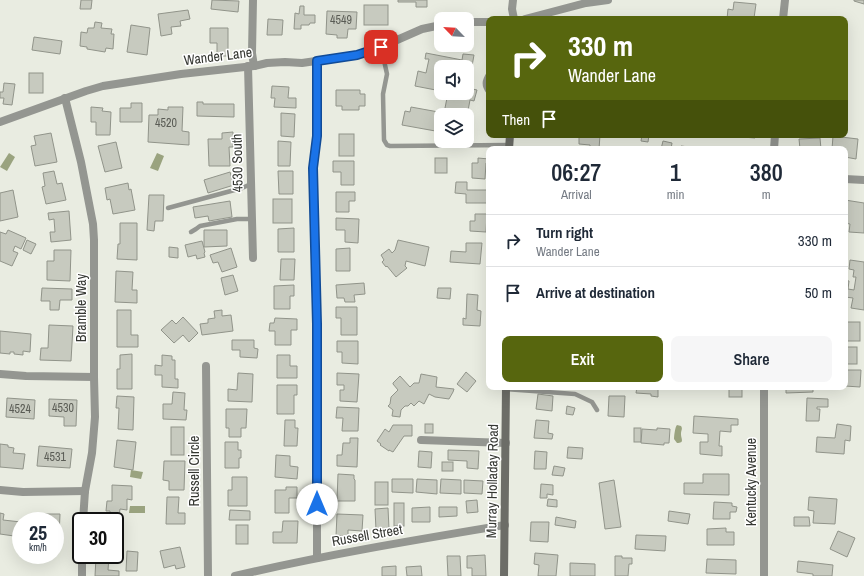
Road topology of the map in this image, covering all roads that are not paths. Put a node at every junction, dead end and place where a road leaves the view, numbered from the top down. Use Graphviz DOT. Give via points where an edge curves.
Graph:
graph roads {
  1 [pos="253,0"];
  2 [pos="513,0"];
  3 [pos="608,0"];
  4 [pos="785,0"];
  5 [pos="513,16"];
  6 [pos="536,16"];
  7 [pos="783,16"];
  8 [pos="474,22"];
  9 [pos="486,22"];
  10 [pos="434,26"];
  11 [pos="381,47"];
  12 [pos="317,61"];
  13 [pos="251,66"];
  14 [pos="486,78"];
  15 [pos="486,88"];
  16 [pos="65,98"];
  17 [pos="0,122"];
  18 [pos="486,147"];
  19 [pos="848,179"];
  20 [pos="864,180"];
  21 [pos="251,184"];
  22 [pos="168,208"];
  23 [pos="252,218"];
  24 [pos="190,232"];
  25 [pos="253,258"];
  26 [pos="206,366"];
  27 [pos="0,374"];
  28 [pos="94,377"];
  29 [pos="506,390"];
  30 [pos="529,390"];
  31 [pos="764,390"];
  32 [pos="597,410"];
  33 [pos="421,440"];
  34 [pos="506,443"];
  35 [pos="0,490"];
  36 [pos="86,491"];
  37 [pos="84,512"];
  38 [pos="505,525"];
  39 [pos="317,558"];
  40 [pos="82,564"];
  41 [pos="82,576"];
  42 [pos="208,576"];
  43 [pos="235,576"];
  44 [pos="504,576"];
  45 [pos="764,576"];
  1 -- 13 [label="street, 4530 South"];
  2 -- 5 [label="street"];
  3 -- 6 [label="street"];
  4 -- 7 [label="street"];
  8 -- 9 [label="street"];
  10 -- 11 [label="street, Wander Lane"];
  11 -- 12 [label="street, Wander Lane" via="357,55"];
  11 -- 18 [label="lane" via="387,74 383,94 384,140 387,145"];
  12 -- 13 [label="street, Wander Lane"];
  12 -- 39 [label="street" via="317,136 313,168 317,324"];
  13 -- 16 [label="street, Wander Lane" via="115,83"];
  13 -- 21 [label="street, 4530 South"];
  14 -- 15 [label="lane"];
  16 -- 17 [label="street, Wander Lane"];
  16 -- 28 [label="street, Bramble Way" via="93,224"];
  19 -- 20 [label="street"];
  21 -- 22 [label="lane"];
  21 -- 23 [label="street, 4530 South"];
  23 -- 24 [label="lane" via="200,226"];
  23 -- 25 [label="street, 4530 South"];
  26 -- 42 [label="street, Russell Circle"];
  27 -- 28 [label="street"];
  28 -- 36 [label="street, Bramble Way" via="95,424"];
  29 -- 34 [label="street, Murray Holladay Road"];
  30 -- 32 [label="lane" via="575,394 592,402"];
  31 -- 45 [label="street, Kentucky Avenue"];
  33 -- 34 [label="street"];
  34 -- 38 [label="street, Murray Holladay Road"];
  35 -- 36 [label="street"];
  36 -- 37 [label="street, Bramble Way"];
  38 -- 39 [label="street, Russell Street"];
  38 -- 44 [label="street, Murray Holladay Road"];
  39 -- 43 [label="street, Russell Street"];
  40 -- 41 [label="street"];
}
